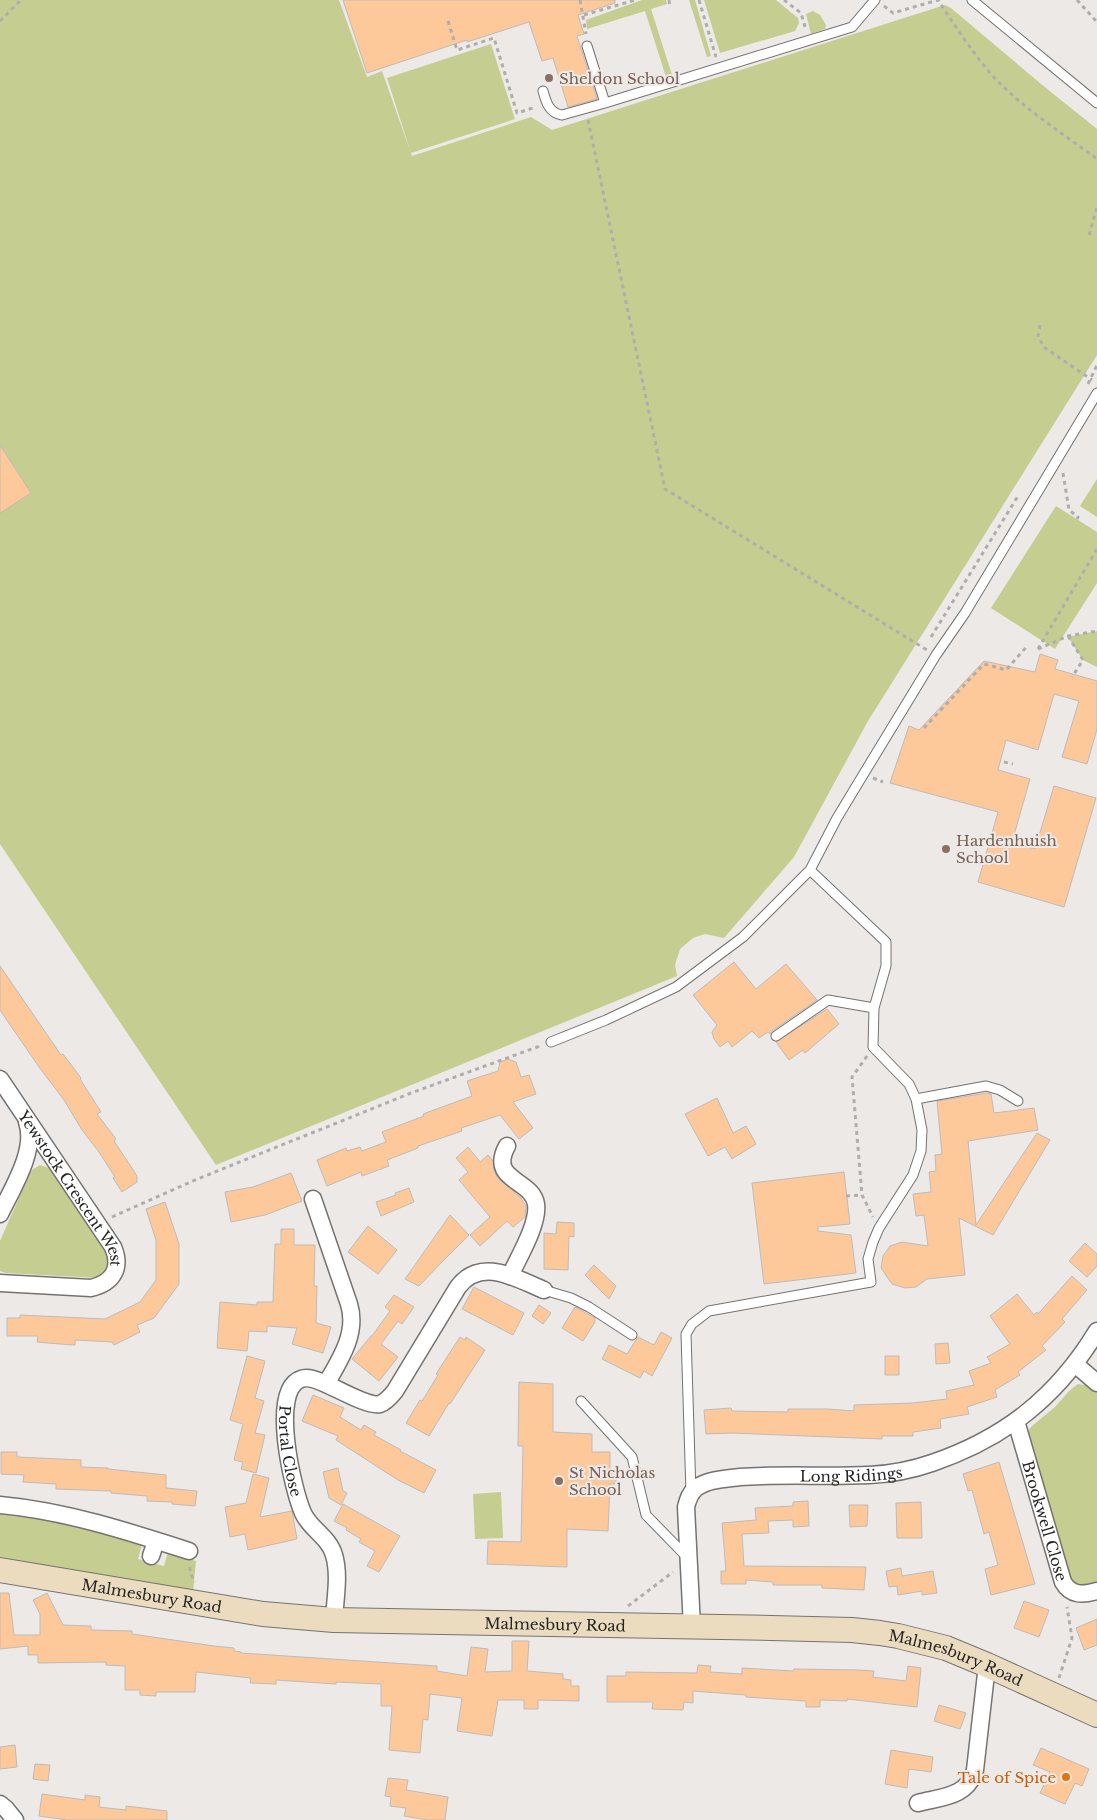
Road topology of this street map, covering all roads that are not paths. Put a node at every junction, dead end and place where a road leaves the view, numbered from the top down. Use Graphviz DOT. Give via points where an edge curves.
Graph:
graph roads {
  1 [pos="875,0"];
  2 [pos="972,0"];
  3 [pos="587,46"];
  4 [pos="543,92"];
  5 [pos="605,103"];
  6 [pos="1097,103"];
  7 [pos="1097,393"];
  8 [pos="810,870"];
  9 [pos="874,1008"];
  10 [pos="776,1036"];
  11 [pos="551,1042"];
  12 [pos="0,1079"];
  13 [pos="916,1099"];
  14 [pos="1018,1100"];
  15 [pos="26,1118"];
  16 [pos="507,1146"];
  17 [pos="312,1199"];
  18 [pos="0,1214"];
  19 [pos="510,1276"];
  20 [pos="0,1283"];
  21 [pos="544,1290"];
  22 [pos="1097,1331"];
  23 [pos="632,1335"];
  24 [pos="1075,1364"];
  25 [pos="1097,1383"];
  26 [pos="326,1384"];
  27 [pos="581,1401"];
  28 [pos="1016,1422"];
  29 [pos="691,1494"];
  30 [pos="0,1505"];
  31 [pos="189,1551"];
  32 [pos="689,1559"];
  33 [pos="0,1570"];
  34 [pos="1097,1591"];
  35 [pos="334,1620"];
  36 [pos="692,1627"];
  37 [pos="987,1665"];
  38 [pos="1097,1715"];
  39 [pos="918,1803"];
  40 [pos="0,1804"];
  41 [pos="15,1820"];
  1 -- 5 [label="lane" via="852,27"];
  2 -- 6 [label="lane"];
  3 -- 5 [label="lane"];
  4 -- 5 [label="lane" via="552,111 562,115"];
  7 -- 8 [label="lane" via="837,818"];
  8 -- 9 [label="lane" via="886,942 886,966"];
  8 -- 11 [label="lane" via="743,937 676,987"];
  9 -- 10 [label="lane" via="828,1000"];
  9 -- 13 [label="lane" via="873,1047 909,1084"];
  12 -- 15 [label="street, Yewstock Crescent West"];
  13 -- 14 [label="lane" via="986,1086"];
  13 -- 29 [label="lane" via="922,1130 921,1151 913,1175 879,1228 868,1259 871,1282 709,1311 692,1324 686,1334"];
  15 -- 18 [label="street" via="30,1133 28,1152"];
  15 -- 20 [label="street, Yewstock Crescent West" via="114,1247 116,1266 105,1284 91,1288"];
  16 -- 19 [label="street" via="502,1166 513,1180 531,1193 536,1206 531,1229"];
  17 -- 26 [label="street" via="352,1318 347,1344"];
  19 -- 21 [label="street"];
  19 -- 26 [label="street" via="486,1271 466,1278 395,1391 382,1403 368,1403"];
  21 -- 23 [label="lane" via="571,1298"];
  22 -- 24 [label="street, Long Ridings"];
  24 -- 25 [label="street"];
  24 -- 28 [label="street, Long Ridings"];
  26 -- 35 [label="street, Portal Close" via="308,1378 294,1383 286,1405 284,1430 300,1507 307,1520 326,1539 334,1556 337,1575"];
  27 -- 32 [label="lane" via="632,1457 646,1515"];
  28 -- 29 [label="street, Long Ridings" via="970,1448 907,1470 868,1475 771,1475 719,1479 699,1486"];
  28 -- 34 [label="street, Brookwell Close" via="1064,1582 1074,1593"];
  29 -- 32 [label="street" via="686,1511"];
  30 -- 31 [label="street" via="86,1519 154,1548"];
  32 -- 36 [label="street"];
  33 -- 35 [label="main road, Malmesbury Road" via="263,1614"];
  35 -- 36 [label="main road, Malmesbury Road"];
  36 -- 37 [label="main road, Malmesbury Road" via="880,1633 946,1648"];
  37 -- 38 [label="main road, Malmesbury Road"];
  37 -- 39 [label="street" via="974,1777 960,1792"];
  40 -- 41 [label="street"];
}
